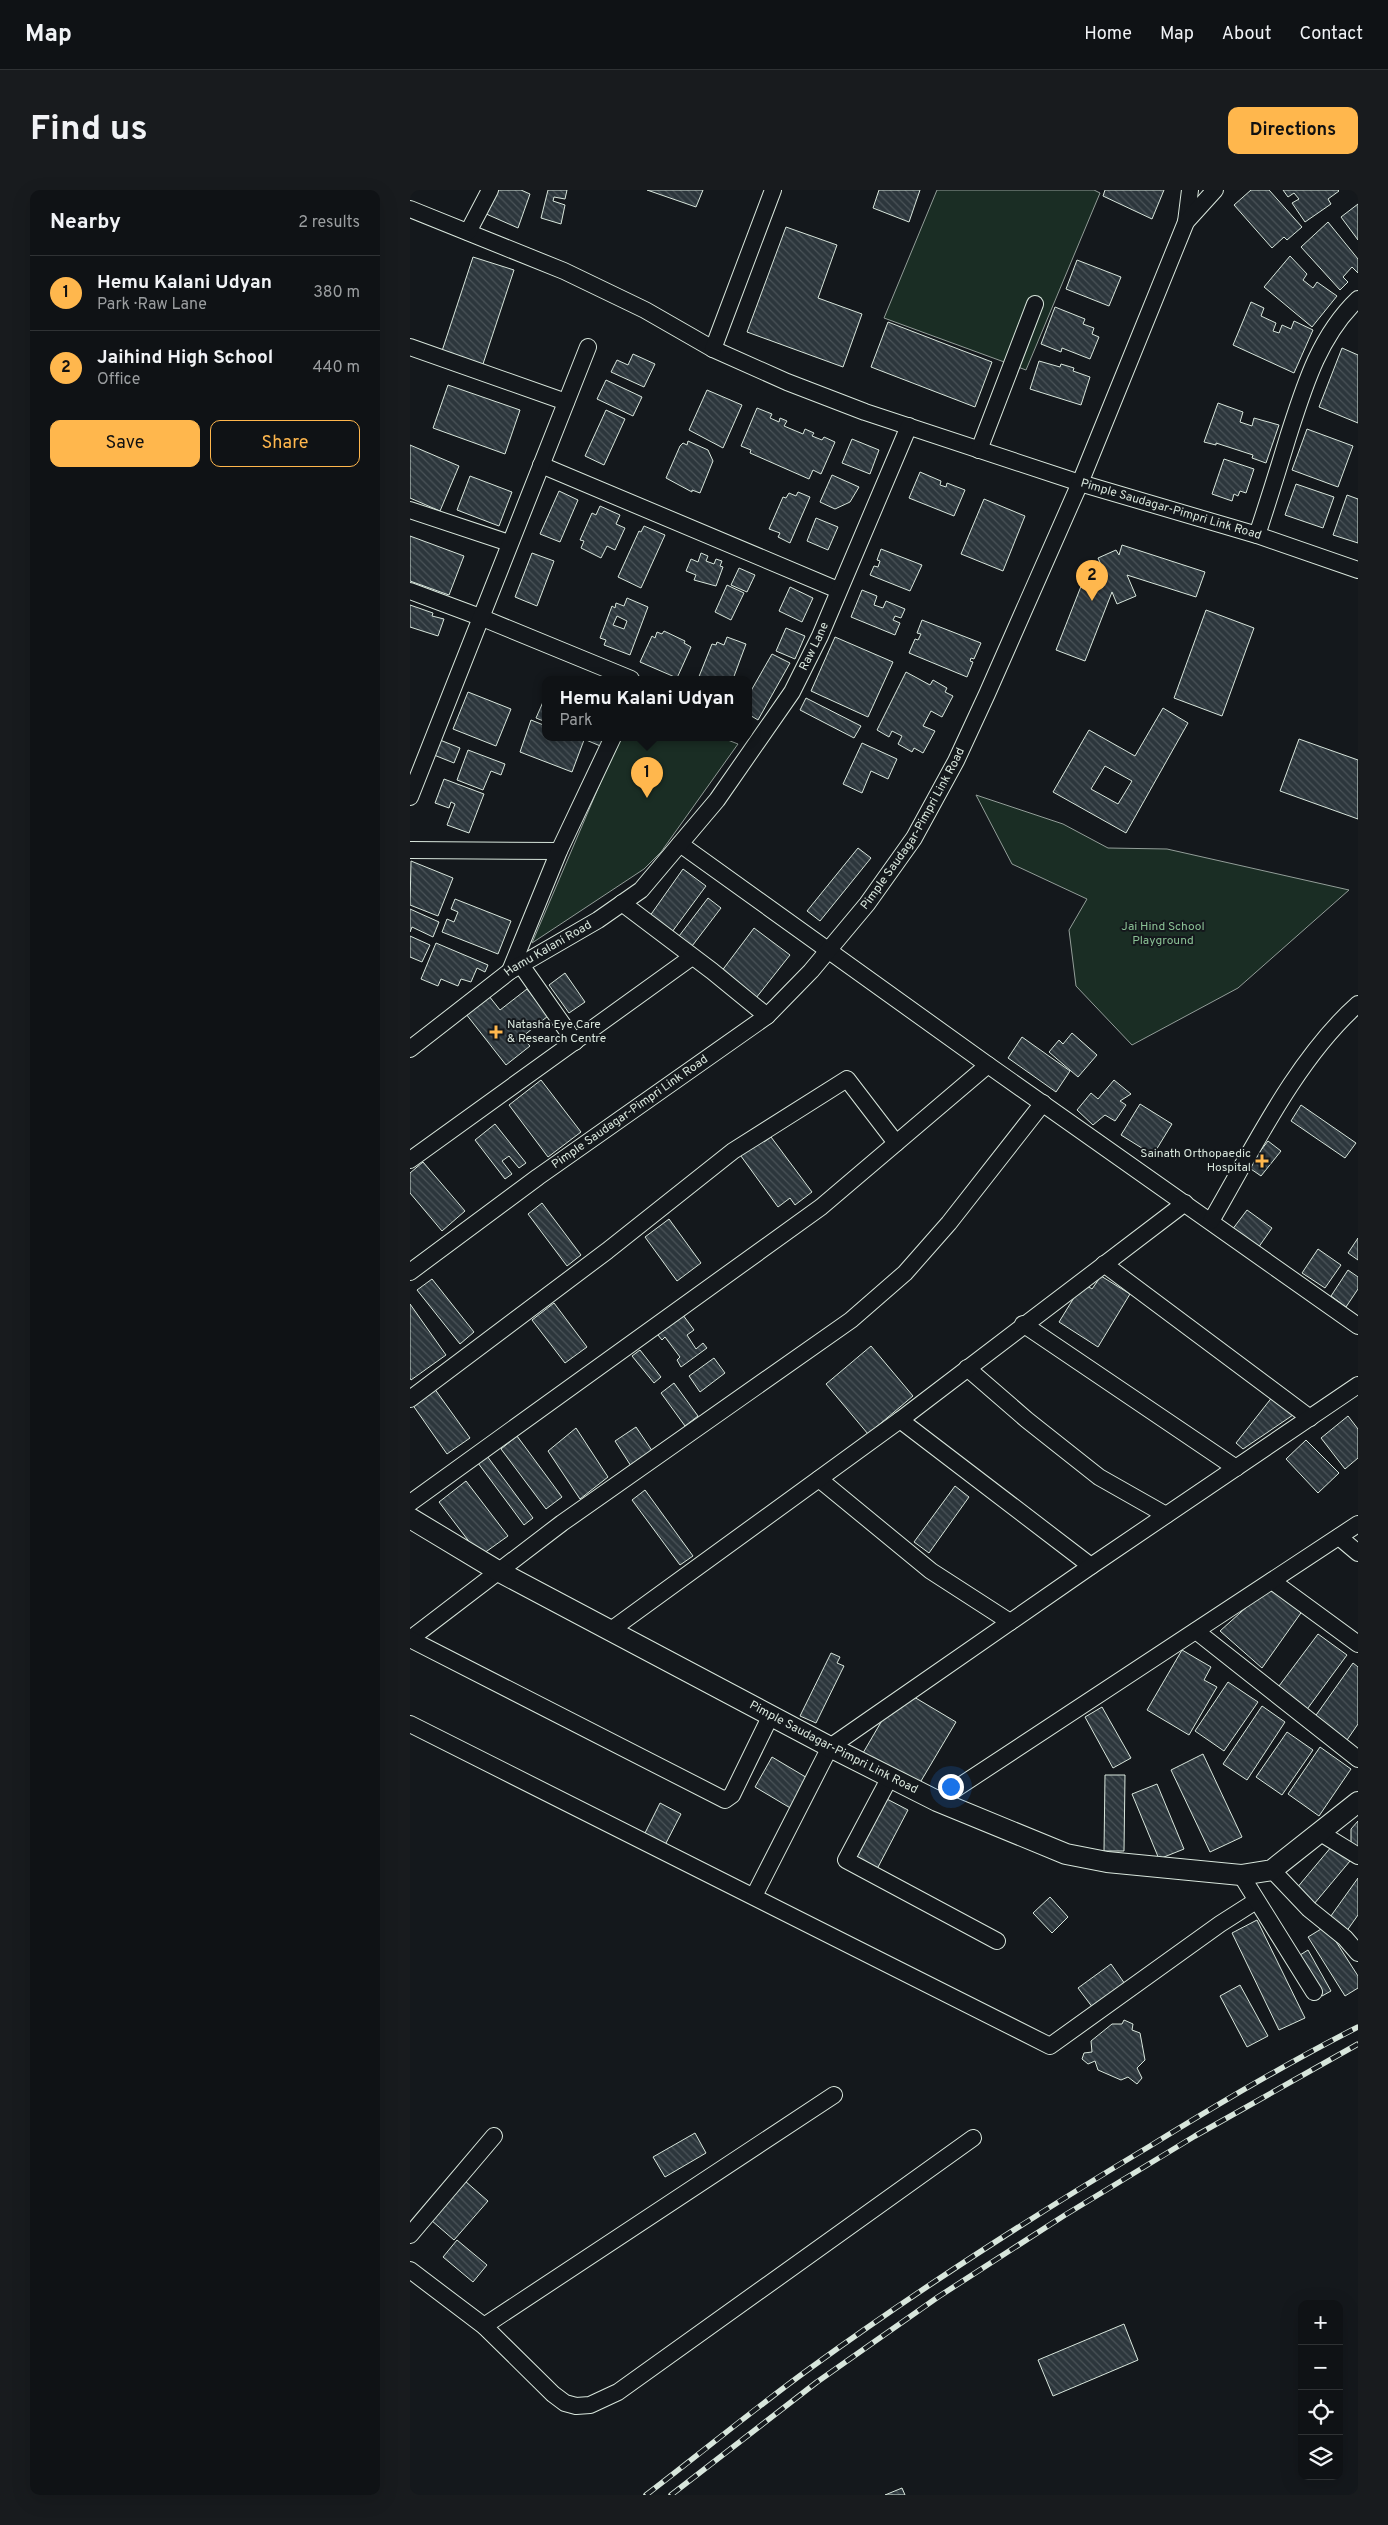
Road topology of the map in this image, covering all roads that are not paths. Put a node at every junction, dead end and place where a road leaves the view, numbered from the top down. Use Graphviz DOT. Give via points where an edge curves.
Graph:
graph roads {
  1 [pos="490,190"];
  2 [pos="773,190"];
  3 [pos="1190,190"];
  4 [pos="1215,190"];
  5 [pos="410,209"];
  6 [pos="1186,222"];
  7 [pos="468,232"];
  8 [pos="1358,300"];
  9 [pos="1035,304"];
  10 [pos="410,346"];
  11 [pos="588,347"];
  12 [pos="713,349"];
  13 [pos="566,402"];
  14 [pos="909,426"];
  15 [pos="979,450"];
  16 [pos="541,465"];
  17 [pos="1080,483"];
  18 [pos="410,510"];
  19 [pos="1257,535"];
  20 [pos="509,543"];
  21 [pos="1358,570"];
  22 [pos="838,590"];
  23 [pos="410,591"];
  24 [pos="480,617"];
  25 [pos="623,676"];
  26 [pos="754,732"];
  27 [pos="611,741"];
  28 [pos="749,741"];
  29 [pos="416,765"];
  30 [pos="410,797"];
  31 [pos="680,844"];
  32 [pos="410,850"];
  33 [pos="559,851"];
  34 [pos="622,903"];
  35 [pos="828,950"];
  36 [pos="692,957"];
  37 [pos="516,968"];
  38 [pos="1358,1004"];
  39 [pos="767,1016"];
  40 [pos="575,1042"];
  41 [pos="410,1049"];
  42 [pos="988,1065"];
  43 [pos="1043,1103"];
  44 [pos="896,1143"];
  45 [pos="410,1160"];
  46 [pos="1185,1203"];
  47 [pos="1211,1221"];
  48 [pos="1104,1264"];
  49 [pos="410,1272"];
  50 [pos="1023,1324"];
  51 [pos="1358,1326"];
  52 [pos="967,1368"];
  53 [pos="1358,1385"];
  54 [pos="410,1399"];
  55 [pos="1310,1418"];
  56 [pos="900,1420"];
  57 [pos="1236,1468"];
  58 [pos="819,1479"];
  59 [pos="1166,1515"];
  60 [pos="411,1516"];
  61 [pos="1358,1524"];
  62 [pos="1339,1537"];
  63 [pos="1358,1553"];
  64 [pos="1091,1566"];
  65 [pos="498,1571"];
  66 [pos="1272,1581"];
  67 [pos="1010,1622"];
  68 [pos="611,1630"];
  69 [pos="1196,1631"];
  70 [pos="410,1639"];
  71 [pos="1358,1644"];
  72 [pos="771,1715"];
  73 [pos="410,1724"];
  74 [pos="830,1747"];
  75 [pos="1358,1759"];
  76 [pos="890,1777"];
  77 [pos="937,1801"];
  78 [pos="1358,1802"];
  79 [pos="1319,1832"];
  80 [pos="1358,1856"];
  81 [pos="1272,1870"];
  82 [pos="1241,1875"];
  83 [pos="754,1896"];
  84 [pos="1256,1901"];
  85 [pos="997,1941"];
  86 [pos="1358,1953"];
  87 [pos="1314,1992"];
  88 [pos="834,2095"];
  89 [pos="494,2136"];
  90 [pos="973,2138"];
  91 [pos="410,2235"];
  92 [pos="410,2270"];
  93 [pos="484,2326"];
  1 -- 7 [label="street"];
  2 -- 12 [label="street"];
  3 -- 6 [label="street"];
  4 -- 6 [label="street"];
  5 -- 7 [label="street"];
  6 -- 17 [label="street"];
  7 -- 12 [label="street" via="610,291"];
  8 -- 19 [label="street" via="1348,308 1322,346 1308,375"];
  9 -- 15 [label="street"];
  10 -- 13 [label="street"];
  11 -- 13 [label="street"];
  12 -- 14 [label="street" via="787,382"];
  13 -- 16 [label="street"];
  14 -- 15 [label="street"];
  14 -- 22 [label="street, Raw Lane"];
  15 -- 17 [label="street"];
  16 -- 20 [label="street"];
  16 -- 22 [label="street"];
  17 -- 19 [label="street, Pimple Saudagar-Pimpri Link Road"];
  17 -- 35 [label="street, Pimple Saudagar-Pimpri Link Road" via="988,694 914,838 867,904"];
  18 -- 20 [label="street"];
  19 -- 21 [label="street, Pimple Saudagar-Pimpri Link Road"];
  20 -- 24 [label="street"];
  22 -- 26 [label="street, Raw Lane" via="820,636 792,692"];
  23 -- 24 [label="street"];
  24 -- 25 [label="street"];
  24 -- 29 [label="street"];
  27 -- 33 [label="street"];
  28 -- 31 [label="street, Raw Lane" via="717,800"];
  29 -- 30 [label="street"];
  31 -- 34 [label="street, Hamu Kalani Road" via="642,890"];
  31 -- 35 [label="street"];
  32 -- 33 [label="street"];
  33 -- 37 [label="street"];
  34 -- 36 [label="street"];
  34 -- 37 [label="street, Hamu Kalani Road"];
  35 -- 39 [label="street, Pimple Saudagar-Pimpri Link Road"];
  35 -- 42 [label="street"];
  36 -- 39 [label="street"];
  36 -- 40 [label="street"];
  37 -- 40 [label="street"];
  37 -- 41 [label="street, Hamu Kalani Road"];
  38 -- 47 [label="street" via="1334,1025 1302,1068"];
  39 -- 49 [label="street, Pimple Saudagar-Pimpri Link Road" via="538,1177"];
  40 -- 45 [label="street"];
  42 -- 43 [label="street"];
  42 -- 44 [label="street"];
  43 -- 46 [label="street"];
  43 -- 65 [label="street" via="906,1273 851,1320"];
  44 -- 54 [label="street" via="847,1079 733,1151 608,1251"];
  44 -- 60 [label="street" via="821,1207"];
  46 -- 47 [label="street"];
  46 -- 48 [label="street"];
  47 -- 51 [label="street"];
  48 -- 50 [label="street"];
  48 -- 55 [label="street"];
  50 -- 52 [label="street"];
  50 -- 57 [label="street"];
  52 -- 56 [label="street"];
  52 -- 59 [label="street" via="1026,1420 1099,1477"];
  53 -- 55 [label="street"];
  55 -- 57 [label="street"];
  56 -- 58 [label="street"];
  56 -- 64 [label="street"];
  57 -- 59 [label="street"];
  58 -- 67 [label="street" via="931,1571"];
  58 -- 68 [label="street"];
  59 -- 64 [label="street"];
  60 -- 65 [label="street, Pimple Saudagar-Pimpri Link Road"];
  61 -- 62 [label="street"];
  62 -- 63 [label="street"];
  62 -- 66 [label="street"];
  64 -- 67 [label="street"];
  65 -- 68 [label="street, Pimple Saudagar-Pimpri Link Road"];
  65 -- 70 [label="street"];
  66 -- 69 [label="street"];
  66 -- 71 [label="street"];
  67 -- 74 [label="street"];
  68 -- 72 [label="street, Pimple Saudagar-Pimpri Link Road"];
  69 -- 75 [label="street"];
  69 -- 77 [label="street"];
  70 -- 72 [label="street" via="725,1800 732,1795"];
  72 -- 74 [label="street, Pimple Saudagar-Pimpri Link Road"];
  73 -- 83 [label="street"];
  74 -- 76 [label="street, Pimple Saudagar-Pimpri Link Road"];
  74 -- 83 [label="street"];
  76 -- 77 [label="street, Pimple Saudagar-Pimpri Link Road"];
  76 -- 85 [label="street" via="846,1860"];
  77 -- 82 [label="street, Pimple Saudagar-Pimpri Link Road" via="1066,1854 1107,1862"];
  78 -- 79 [label="street, Pimple Saudagar-Pimpri Link Road"];
  79 -- 80 [label="street"];
  79 -- 81 [label="street, Pimple Saudagar-Pimpri Link Road"];
  81 -- 82 [label="street, Pimple Saudagar-Pimpri Link Road"];
  81 -- 86 [label="street"];
  82 -- 84 [label="street"];
  83 -- 84 [label="street" via="1050,2046"];
  84 -- 87 [label="street"];
  88 -- 93 [label="street"];
  89 -- 91 [label="street"];
  90 -- 93 [label="street" via="603,2401 576,2406 565,2402"];
  92 -- 93 [label="street"];
}
